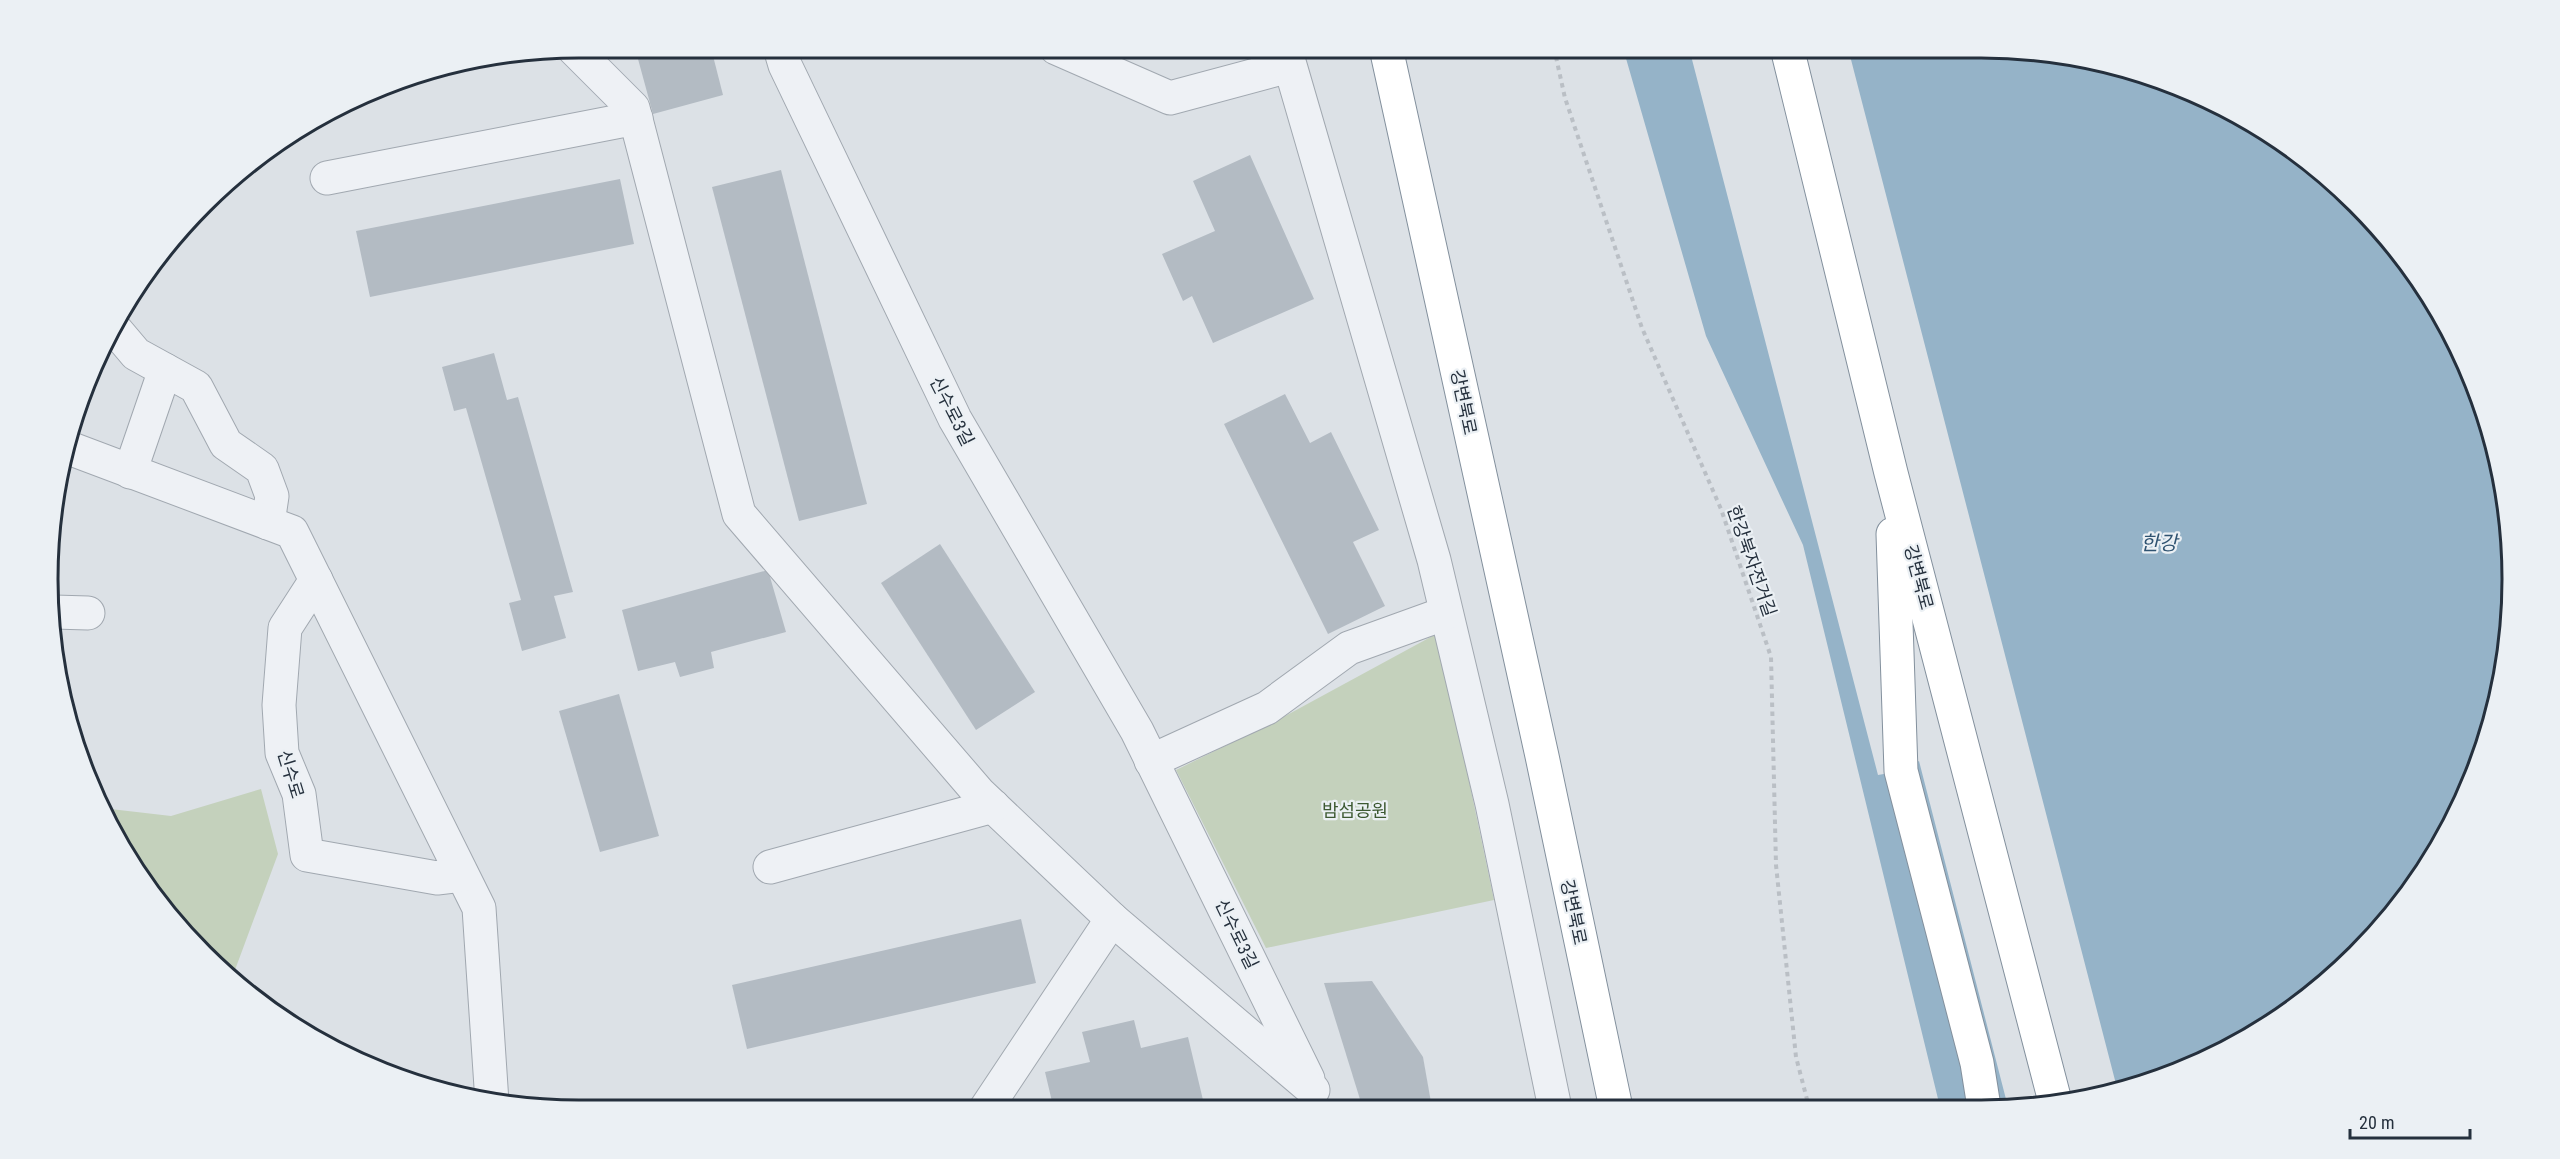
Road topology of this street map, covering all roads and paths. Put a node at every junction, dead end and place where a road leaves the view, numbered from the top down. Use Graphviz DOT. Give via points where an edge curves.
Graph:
graph roads {
  1 [pos="583,58"];
  2 [pos="783,58"];
  3 [pos="1079,58"];
  4 [pos="1284,58"];
  5 [pos="1287,58"];
  6 [pos="1388,58"];
  7 [pos="1556,58"];
  8 [pos="1789,58"];
  9 [pos="636,118"];
  10 [pos="327,178"];
  11 [pos="120,335"];
  12 [pos="165,370"];
  13 [pos="75,450"];
  14 [pos="130,472"];
  15 [pos="1891,473"];
  16 [pos="268,522"];
  17 [pos="316,580"];
  18 [pos="60,612"];
  19 [pos="88,613"];
  20 [pos="1446,613"];
  21 [pos="1151,761"];
  22 [pos="993,807"];
  23 [pos="770,867"];
  24 [pos="462,875"];
  25 [pos="1112,920"];
  26 [pos="491,1092"];
  27 [pos="2053,1095"];
  28 [pos="1317,1099"];
  29 [pos="992,1100"];
  30 [pos="1554,1100"];
  31 [pos="1614,1100"];
  32 [pos="1807,1100"];
  33 [pos="1983,1100"];
  1 -- 9 [label="street" via="633,108"];
  2 -- 21 [label="street, 신수로3길" via="955,419"];
  3 -- 4 [label="street" via="1170,98"];
  5 -- 20 [label="street" via="1434,560"];
  6 -- 31 [label="highway, 강변북로"];
  7 -- 32 [label="path, 한강북자전거길" via="1565,98 1642,328 1721,509 1771,657 1776,865 1796,1057"];
  8 -- 15 [label="highway, 강변북로"];
  9 -- 10 [label="street"];
  9 -- 22 [label="street" via="739,514"];
  11 -- 12 [label="street" via="136,354"];
  12 -- 14 [label="street"];
  12 -- 16 [label="street" via="196,387 226,444 262,469 272,496"];
  13 -- 14 [label="street"];
  14 -- 16 [label="street"];
  15 -- 27 [label="highway, 강변북로"];
  15 -- 33 [label="highway" via="1901,771 1977,1063"];
  16 -- 17 [label="street" via="292,532"];
  17 -- 24 [label="street"];
  17 -- 24 [label="street, 신수로" via="285,628 279,705 282,753 299,794 307,855 437,878"];
  18 -- 19 [label="street"];
  20 -- 21 [label="street" via="1349,648 1267,708"];
  20 -- 30 [label="street" via="1492,804"];
  21 -- 28 [label="street, 신수로3길"];
  22 -- 23 [label="street"];
  22 -- 25 [label="street"];
  24 -- 26 [label="street" via="479,908"];
  25 -- 28 [label="street"];
  25 -- 29 [label="street"];
}
